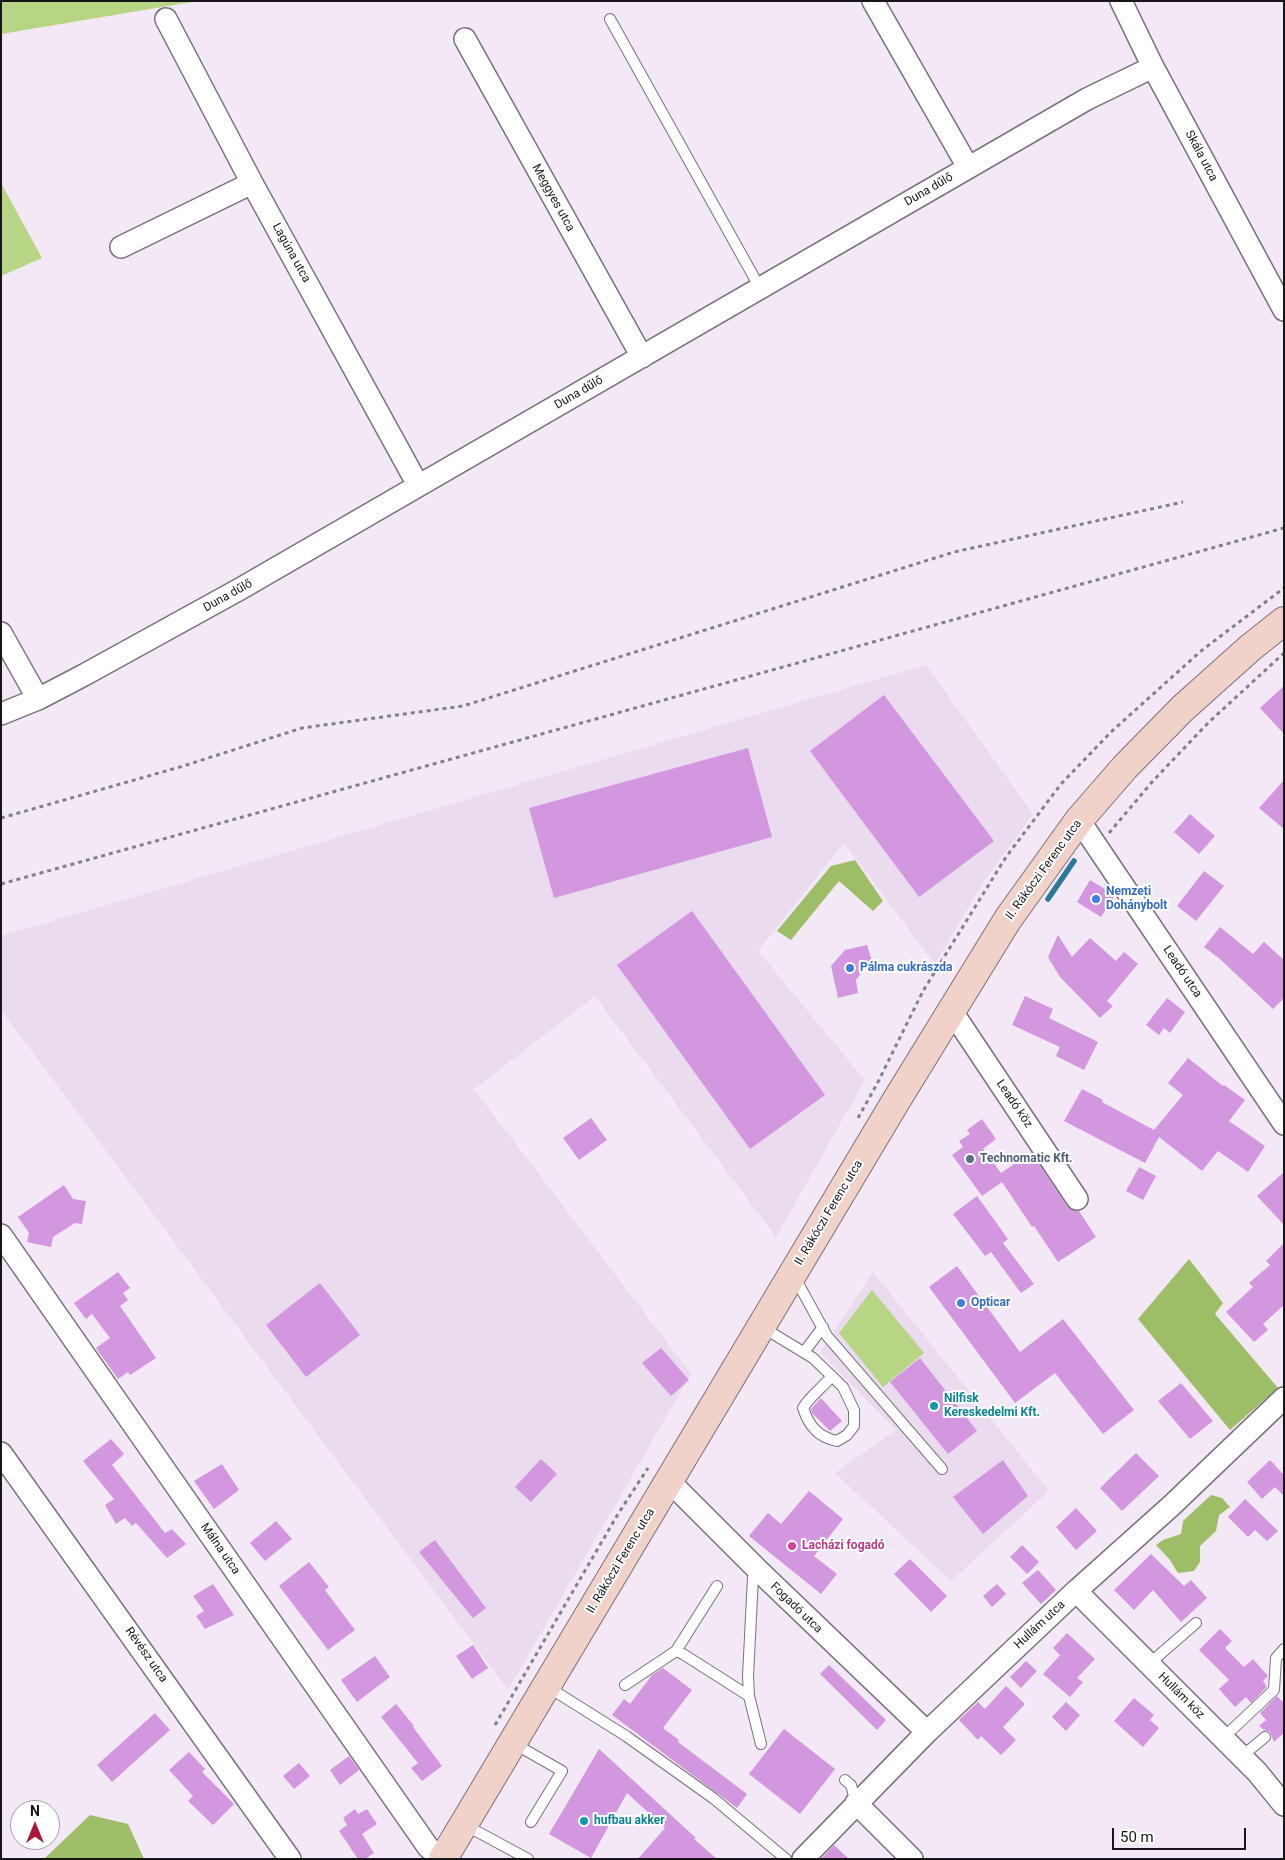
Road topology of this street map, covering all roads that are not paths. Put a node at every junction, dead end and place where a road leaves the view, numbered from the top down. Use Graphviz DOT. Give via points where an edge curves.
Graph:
graph roads {
  1 [pos="874,1"];
  2 [pos="1121,1"];
  3 [pos="166,19"];
  4 [pos="610,19"];
  5 [pos="465,39"];
  6 [pos="1153,66"];
  7 [pos="968,168"];
  8 [pos="252,183"];
  9 [pos="121,248"];
  10 [pos="760,288"];
  11 [pos="1284,310"];
  12 [pos="642,357"];
  13 [pos="418,486"];
  14 [pos="1284,621"];
  15 [pos="1,633"];
  16 [pos="38,699"];
  17 [pos="1,714"];
  18 [pos="1079,820"];
  19 [pos="951,1010"];
  20 [pos="1284,1124"];
  21 [pos="1077,1198"];
  22 [pos="1,1235"];
  23 [pos="792,1273"];
  24 [pos="761,1327"];
  25 [pos="823,1327"];
  26 [pos="804,1352"];
  27 [pos="832,1376"];
  28 [pos="1284,1398"];
  29 [pos="1,1453"];
  30 [pos="942,1469"];
  31 [pos="669,1481"];
  32 [pos="759,1572"];
  33 [pos="717,1586"];
  34 [pos="1076,1591"];
  35 [pos="1196,1623"];
  36 [pos="1284,1649"];
  37 [pos="676,1651"];
  38 [pos="1149,1664"];
  39 [pos="625,1685"];
  40 [pos="546,1686"];
  41 [pos="749,1696"];
  42 [pos="927,1732"];
  43 [pos="1265,1737"];
  44 [pos="1223,1738"];
  45 [pos="512,1742"];
  46 [pos="760,1744"];
  47 [pos="1241,1757"];
  48 [pos="845,1780"];
  49 [pos="856,1803"];
  50 [pos="1284,1804"];
  51 [pos="531,1822"];
  52 [pos="464,1824"];
  53 [pos="290,1859"];
  54 [pos="442,1859"];
  55 [pos="528,1859"];
  56 [pos="786,1859"];
  57 [pos="803,1859"];
  58 [pos="912,1859"];
  1 -- 7 [label="street"];
  2 -- 6 [label="street, Skála utca"];
  3 -- 8 [label="street, Lagúna utca"];
  4 -- 10 [label="lane"];
  5 -- 12 [label="street, Meggyes utca"];
  6 -- 7 [label="street, Duna dűlő"];
  6 -- 11 [label="street, Skála utca"];
  7 -- 10 [label="street, Duna dűlő"];
  8 -- 9 [label="street"];
  8 -- 13 [label="street, Lagúna utca"];
  10 -- 12 [label="street, Duna dűlő"];
  12 -- 13 [label="street, Duna dűlő"];
  13 -- 16 [label="street, Duna dűlő" via="240,589"];
  14 -- 18 [label="main road, II. Rákóczi Ferenc utca" via="1183,708"];
  15 -- 16 [label="street"];
  16 -- 17 [label="street, Duna dűlő"];
  18 -- 19 [label="main road, II. Rákóczi Ferenc utca" via="1008,919"];
  18 -- 20 [label="street, Leadó utca"];
  19 -- 21 [label="street, Leadó köz"];
  19 -- 23 [label="main road, II. Rákóczi Ferenc utca"];
  22 -- 54 [label="street, Málna utca" via="428,1847"];
  23 -- 24 [label="main road, II. Rákóczi Ferenc utca"];
  23 -- 25 [label="lane"];
  24 -- 26 [label="lane"];
  24 -- 31 [label="main road, II. Rákóczi Ferenc utca"];
  25 -- 26 [label="lane"];
  25 -- 30 [label="lane"];
  26 -- 27 [label="lane"];
  27 -- 27 [label="lane" via="843,1387 854,1410 854,1426 837,1441 825,1439 806,1417 803,1408"];
  28 -- 34 [label="street, Hullám utca"];
  29 -- 53 [label="street, Révész utca"];
  31 -- 32 [label="street, Fogadó utca"];
  31 -- 40 [label="main road, II. Rákóczi Ferenc utca"];
  32 -- 41 [label="lane" via="753,1577"];
  32 -- 42 [label="street, Fogadó utca"];
  33 -- 37 [label="lane"];
  34 -- 38 [label="street, Hullám köz"];
  34 -- 42 [label="street, Hullám utca"];
  35 -- 38 [label="lane"];
  36 -- 44 [label="lane" via="1276,1658 1274,1690"];
  37 -- 39 [label="lane"];
  37 -- 41 [label="lane"];
  38 -- 44 [label="street, Hullám köz"];
  40 -- 45 [label="main road, II. Rákóczi Ferenc utca"];
  40 -- 56 [label="lane" via="626,1736 714,1798"];
  41 -- 46 [label="lane"];
  42 -- 49 [label="street, Hullám utca"];
  43 -- 47 [label="lane"];
  44 -- 47 [label="street, Hullám köz"];
  45 -- 51 [label="lane" via="562,1771"];
  45 -- 52 [label="main road, II. Rákóczi Ferenc utca"];
  47 -- 50 [label="street, Hullám köz"];
  48 -- 49 [label="lane"];
  49 -- 57 [label="street, Hullám utca"];
  49 -- 58 [label="street"];
  52 -- 54 [label="main road, II. Rákóczi Ferenc utca"];
  52 -- 55 [label="lane"];
}
